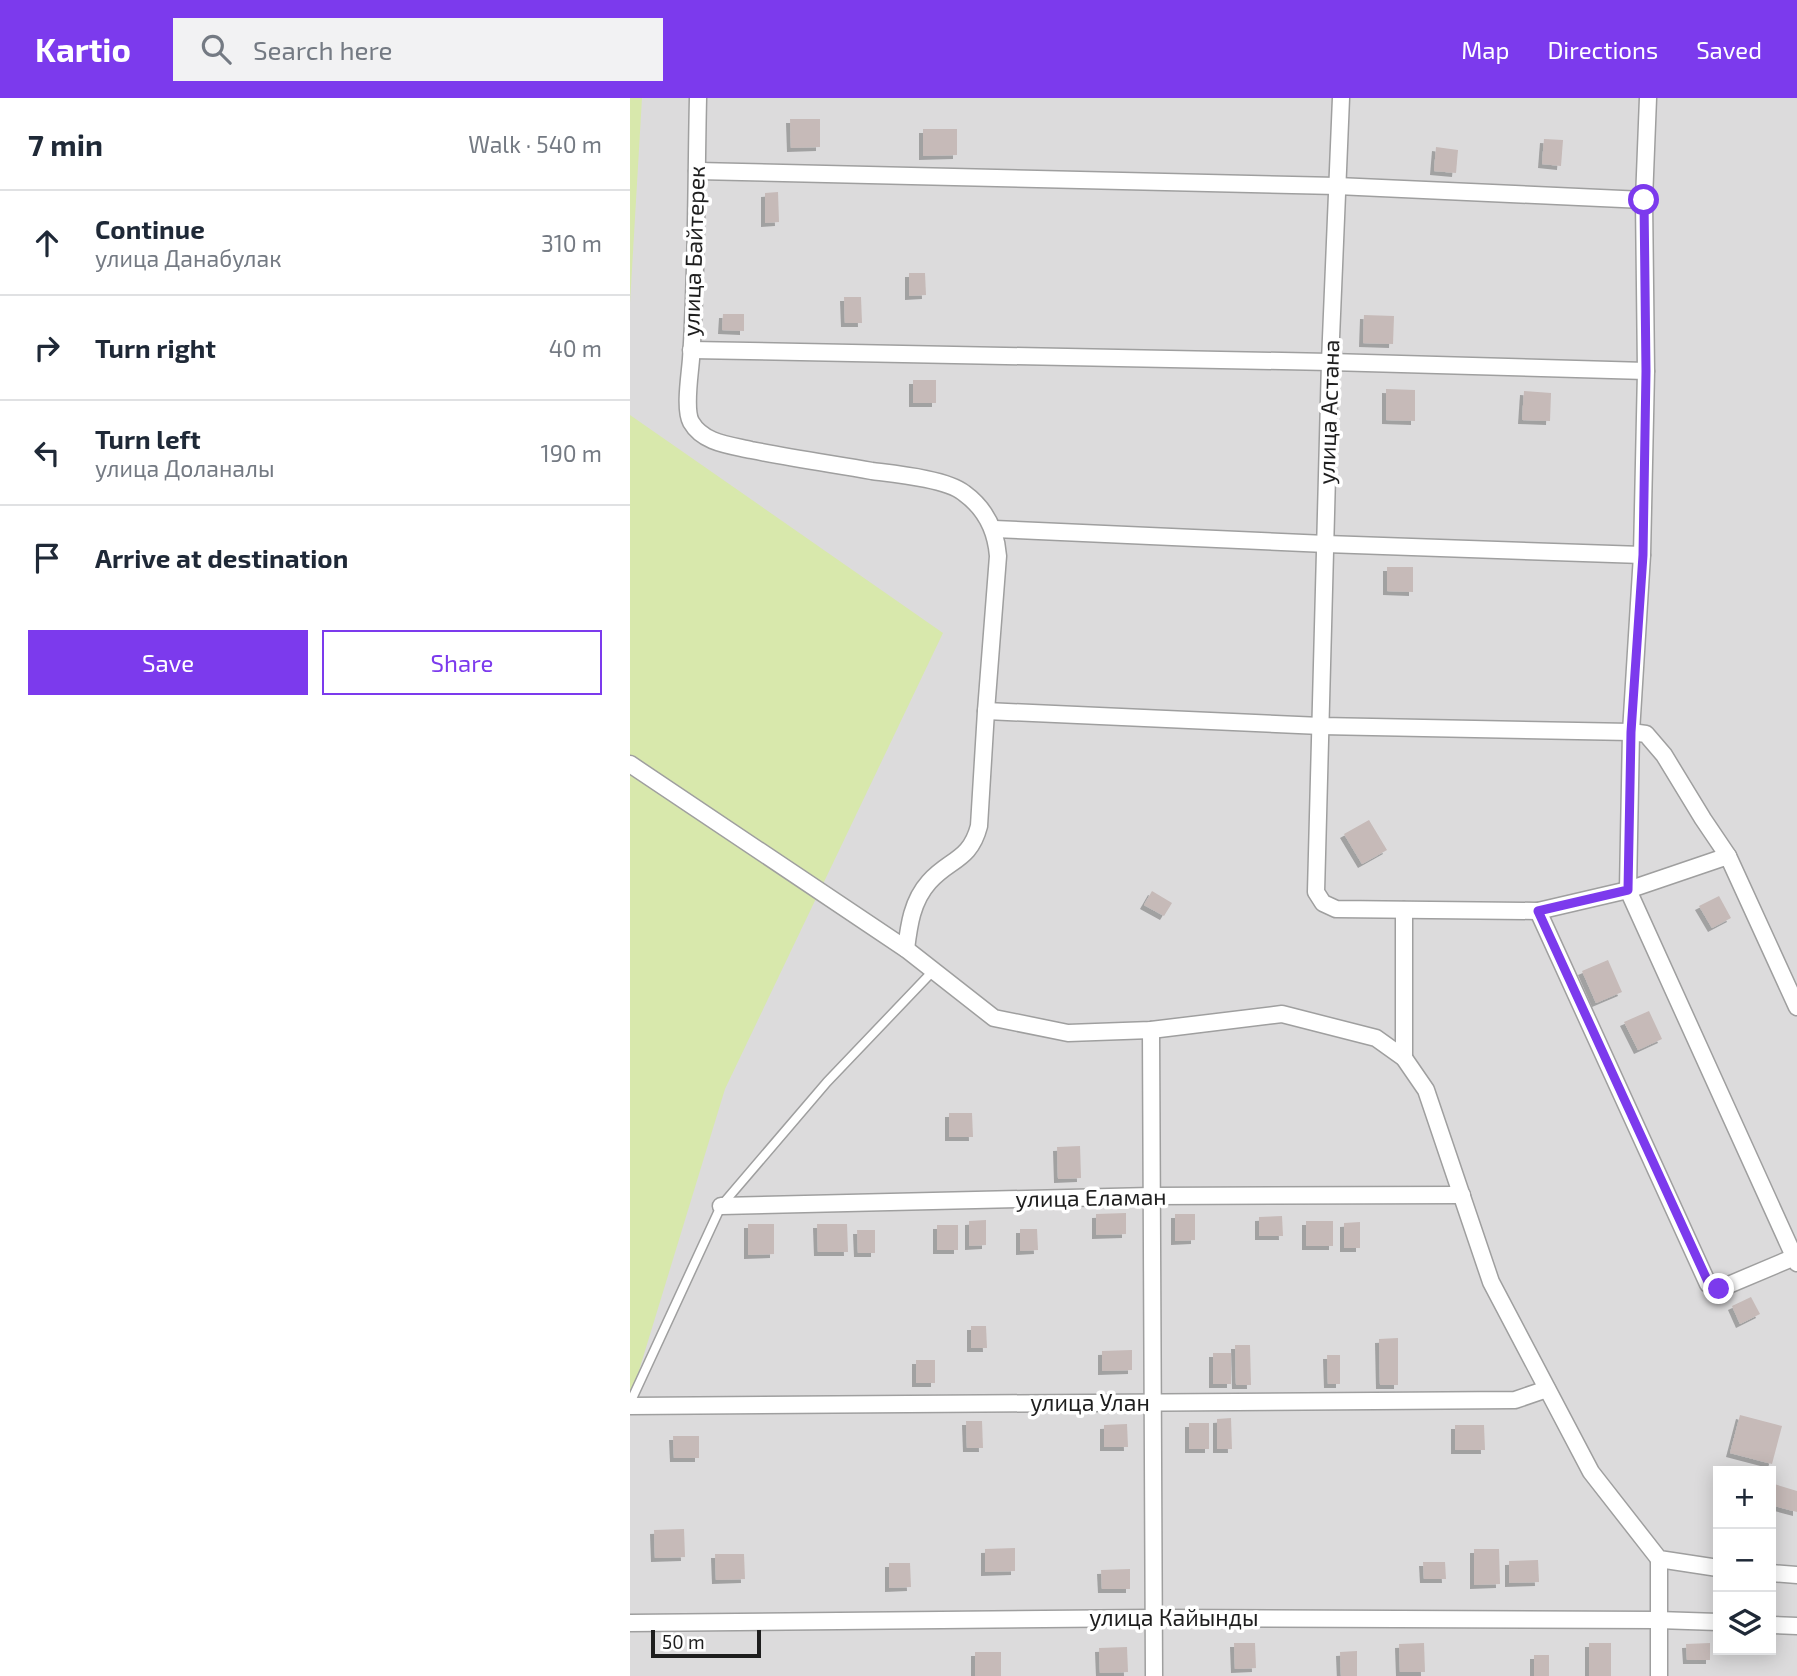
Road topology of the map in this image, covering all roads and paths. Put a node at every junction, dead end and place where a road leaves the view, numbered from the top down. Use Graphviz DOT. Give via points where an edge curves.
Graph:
graph roads {
  1 [pos="698,98"];
  2 [pos="1341,98"];
  3 [pos="1648,98"];
  4 [pos="697,171"];
  5 [pos="1337,186"];
  6 [pos="1644,200"];
  7 [pos="691,350"];
  8 [pos="1330,362"];
  9 [pos="1646,371"];
  10 [pos="994,529"];
  11 [pos="1326,544"];
  12 [pos="1643,555"];
  13 [pos="986,711"];
  14 [pos="1321,726"];
  15 [pos="1631,732"];
  16 [pos="630,764"];
  17 [pos="1728,856"];
  18 [pos="1628,890"];
  19 [pos="1404,910"];
  20 [pos="1538,911"];
  21 [pos="906,949"];
  22 [pos="933,971"];
  23 [pos="1797,1007"];
  24 [pos="1151,1030"];
  25 [pos="1404,1058"];
  26 [pos="1462,1195"];
  27 [pos="1152,1196"];
  28 [pos="721,1206"];
  29 [pos="1796,1259"];
  30 [pos="1547,1389"];
  31 [pos="1153,1402"];
  32 [pos="630,1405"];
  33 [pos="1659,1559"];
  34 [pos="1713,1567"];
  35 [pos="1776,1573"];
  36 [pos="1797,1575"];
  37 [pos="1154,1618"];
  38 [pos="1658,1620"];
  39 [pos="1713,1622"];
  40 [pos="630,1623"];
  41 [pos="1776,1625"];
  42 [pos="1797,1626"];
  43 [pos="1154,1676"];
  44 [pos="1659,1676"];
  1 -- 4 [label="street, улица Байтерек"];
  2 -- 5 [label="street, улица Астана"];
  3 -- 6 [label="street"];
  4 -- 5 [label="street"];
  4 -- 7 [label="street, улица Байтерек"];
  5 -- 6 [label="street"];
  5 -- 8 [label="street, улица Астана"];
  6 -- 9 [label="street"];
  7 -- 8 [label="street"];
  7 -- 10 [label="street, улица Байтерек" via="689,419 700,434 718,443 765,453 927,479 962,491"];
  8 -- 9 [label="street"];
  8 -- 11 [label="street, улица Астана"];
  9 -- 12 [label="street"];
  10 -- 11 [label="street"];
  10 -- 13 [label="street" via="998,556"];
  11 -- 12 [label="street"];
  11 -- 14 [label="street, улица Астана"];
  12 -- 15 [label="street"];
  13 -- 14 [label="street"];
  13 -- 21 [label="street" via="976,840 918,897 909,920"];
  14 -- 15 [label="street"];
  14 -- 19 [label="street, улица Астана" via="1316,892 1323,903 1336,909"];
  15 -- 17 [label="street" via="1646,734 1664,755"];
  15 -- 18 [label="street"];
  16 -- 21 [label="street"];
  17 -- 18 [label="street"];
  17 -- 23 [label="street"];
  18 -- 20 [label="street"];
  18 -- 29 [label="street"];
  19 -- 20 [label="street"];
  19 -- 25 [label="street"];
  20 -- 29 [label="street" via="1709,1284 1719,1289"];
  21 -- 22 [label="street"];
  22 -- 24 [label="street" via="994,1018 1068,1033"];
  22 -- 28 [label="lane" via="827,1082"];
  24 -- 25 [label="street" via="1282,1014 1376,1038"];
  24 -- 27 [label="street"];
  25 -- 26 [label="street" via="1426,1090"];
  26 -- 27 [label="street, улица Еламан"];
  26 -- 30 [label="street" via="1491,1282"];
  27 -- 28 [label="street, улица Еламан"];
  27 -- 31 [label="street"];
  28 -- 32 [label="lane"];
  30 -- 31 [label="street, улица Улан" via="1515,1400"];
  30 -- 33 [label="street" via="1591,1472"];
  31 -- 32 [label="street, улица Улан"];
  31 -- 37 [label="street"];
  33 -- 34 [label="street"];
  33 -- 38 [label="street"];
  35 -- 36 [label="street"];
  37 -- 38 [label="street, улица Кайынды"];
  37 -- 40 [label="street, улица Кайынды"];
  37 -- 43 [label="street"];
  38 -- 39 [label="street, улица Кайынды"];
  38 -- 44 [label="street"];
  41 -- 42 [label="street"];
}
